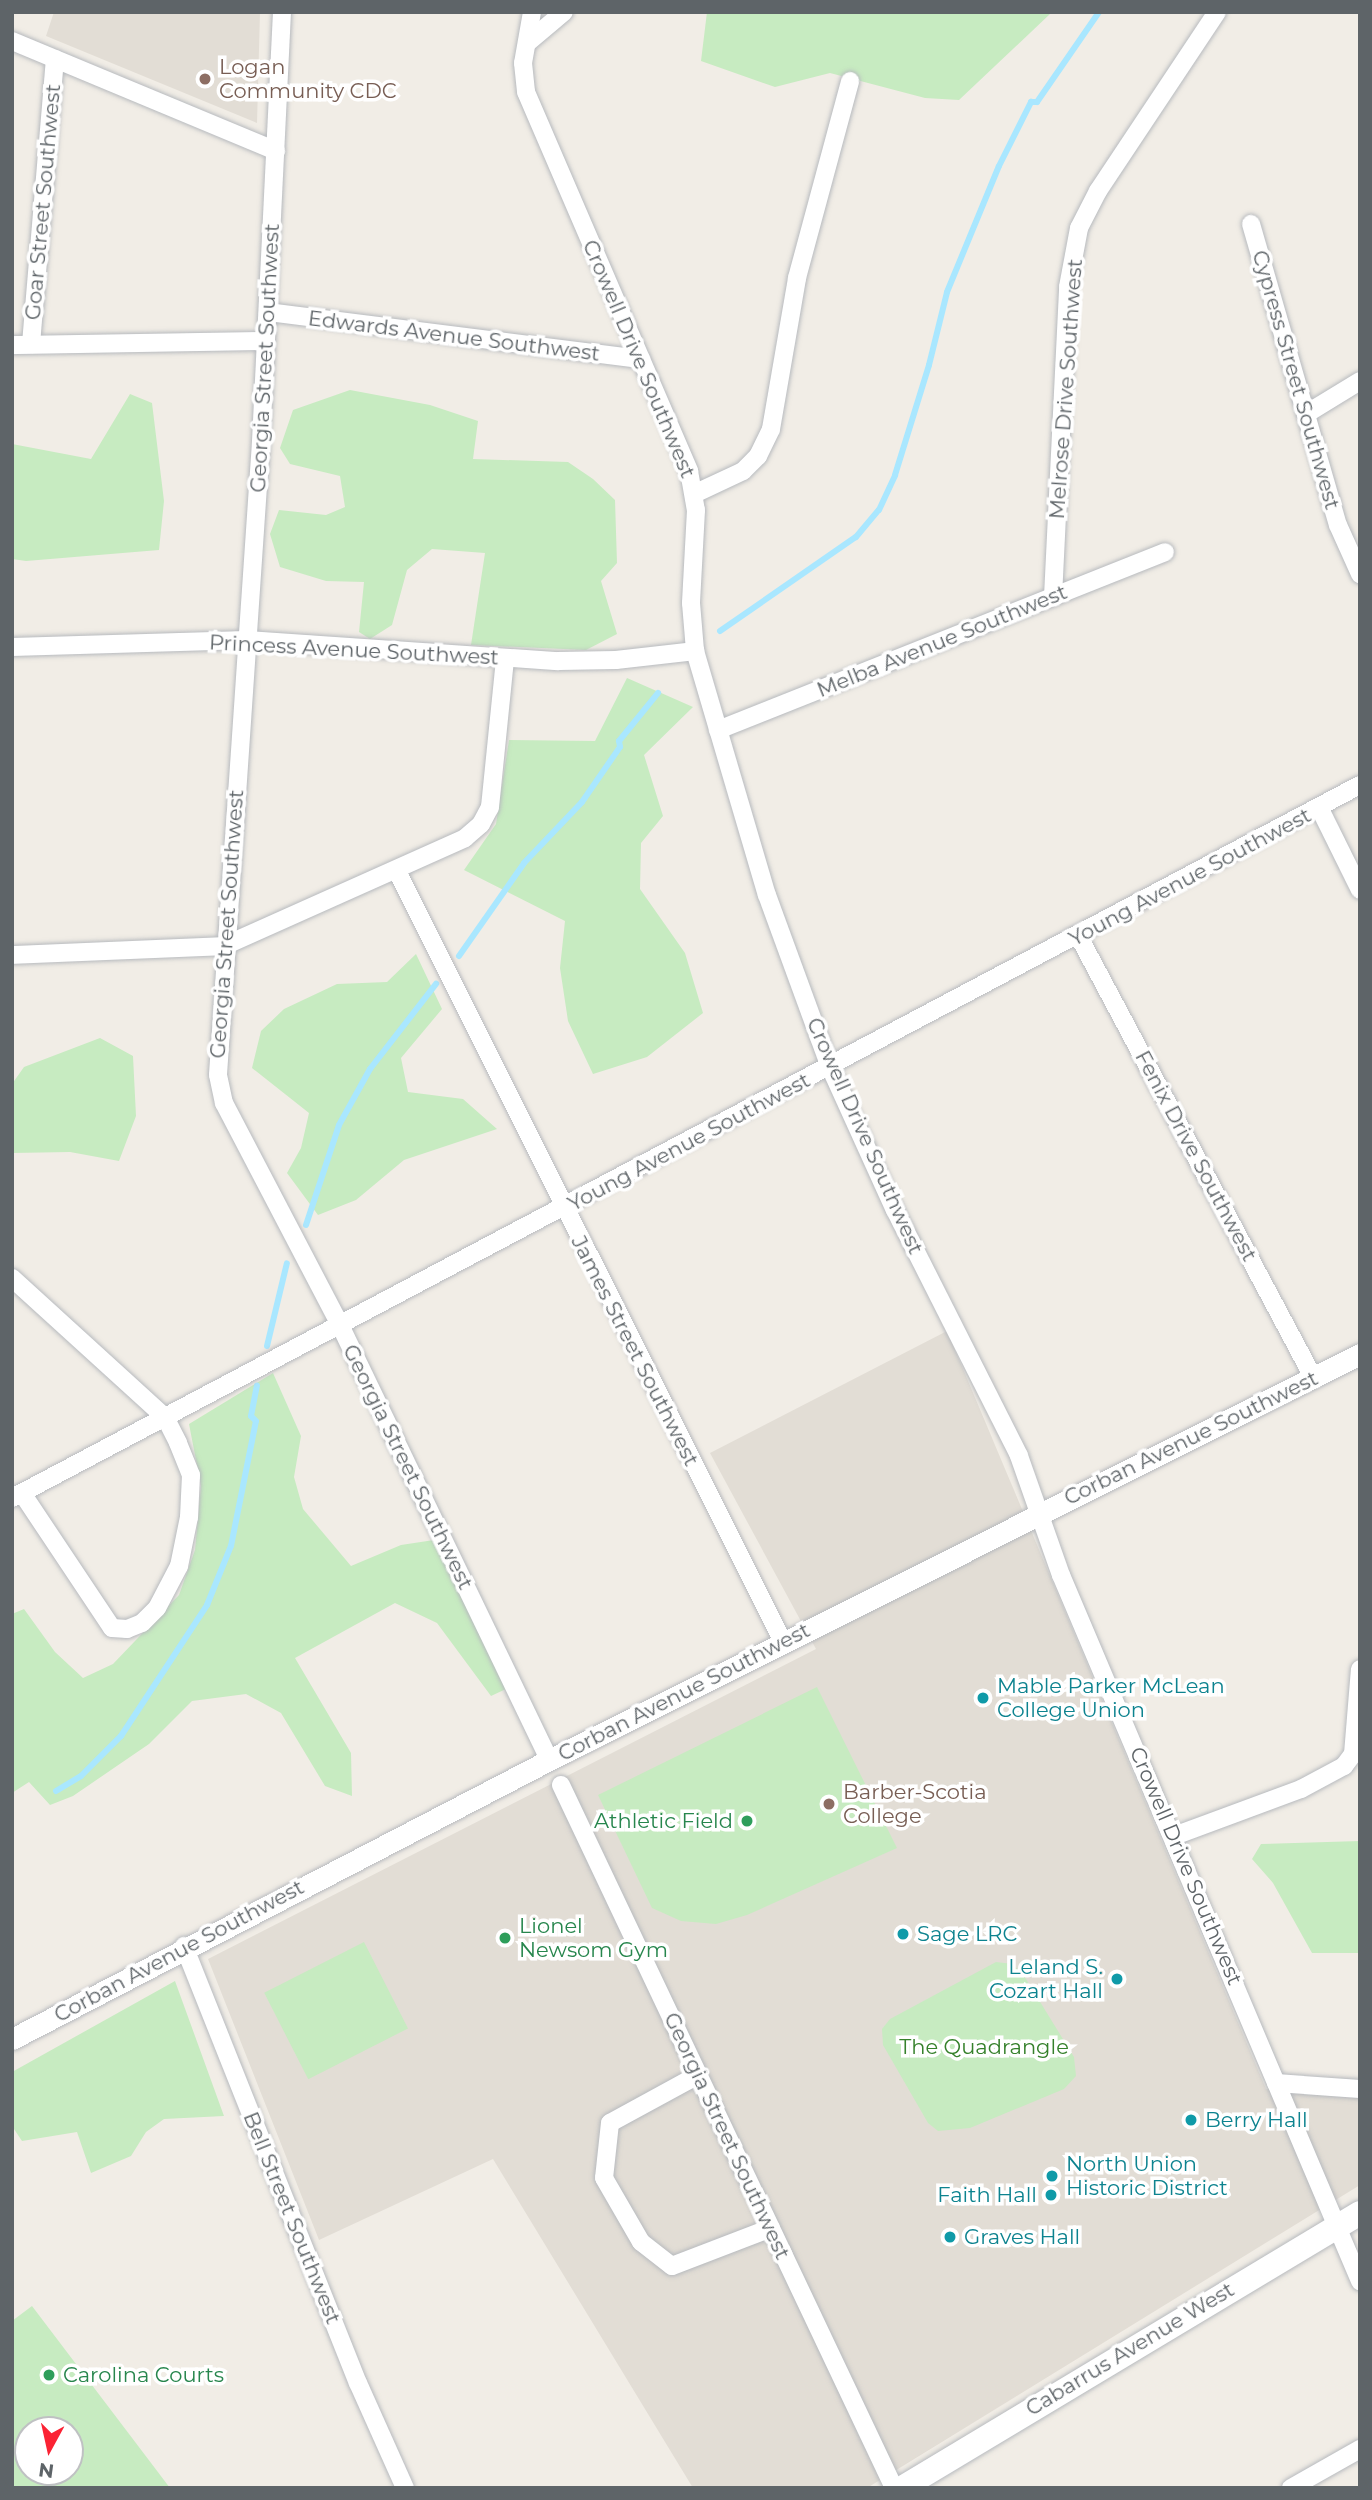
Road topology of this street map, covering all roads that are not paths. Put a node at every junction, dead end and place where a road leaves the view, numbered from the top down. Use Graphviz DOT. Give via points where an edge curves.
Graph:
graph roads {
  1 [pos="282,12"];
  2 [pos="532,12"];
  3 [pos="564,12"];
  4 [pos="1217,12"];
  5 [pos="12,41"];
  6 [pos="527,43"];
  7 [pos="55,59"];
  8 [pos="850,80"];
  9 [pos="276,151"];
  10 [pos="1251,224"];
  11 [pos="268,313"];
  12 [pos="266,341"];
  13 [pos="31,344"];
  14 [pos="12,345"];
  15 [pos="641,359"];
  16 [pos="1360,381"];
  17 [pos="1306,414"];
  18 [pos="694,494"];
  19 [pos="1166,552"];
  20 [pos="1360,574"];
  21 [pos="1053,597"];
  22 [pos="247,640"];
  23 [pos="12,647"];
  24 [pos="695,651"];
  25 [pos="505,659"];
  26 [pos="718,730"];
  27 [pos="1360,785"];
  28 [pos="1321,809"];
  29 [pos="397,871"];
  30 [pos="1360,890"];
  31 [pos="1078,935"];
  32 [pos="224,946"];
  33 [pos="12,955"];
  34 [pos="830,1067"];
  35 [pos="563,1208"];
  36 [pos="12,1278"];
  37 [pos="340,1325"];
  38 [pos="1358,1361"];
  39 [pos="1313,1377"];
  40 [pos="160,1413"];
  41 [pos="17,1496"];
  42 [pos="1038,1514"];
  43 [pos="783,1642"];
  44 [pos="1360,1669"];
  45 [pos="549,1760"];
  46 [pos="561,1785"];
  47 [pos="1174,1836"];
  48 [pos="184,1946"];
  49 [pos="12,2039"];
  50 [pos="698,2075"];
  51 [pos="1276,2083"];
  52 [pos="1360,2089"];
  53 [pos="1360,2213"];
  54 [pos="771,2228"];
  55 [pos="1334,2228"];
  56 [pos="1360,2281"];
  57 [pos="1360,2449"];
  58 [pos="405,2488"];
  59 [pos="894,2488"];
  60 [pos="902,2488"];
  61 [pos="1291,2488"];
  1 -- 9 [label="street, Georgia Street Southwest"];
  2 -- 6 [label="street, Crowell Drive Southwest"];
  3 -- 6 [label="street"];
  4 -- 21 [label="street, Melrose Drive Southwest" via="1098,191 1079,228 1068,287"];
  5 -- 7 [label="street"];
  6 -- 15 [label="street, Crowell Drive Southwest" via="526,92"];
  7 -- 9 [label="street"];
  7 -- 13 [label="street, Goar Street Southwest"];
  8 -- 18 [label="street" via="797,278 771,429 758,456 743,471"];
  9 -- 11 [label="street, Georgia Street Southwest"];
  10 -- 17 [label="street, Cypress Street Southwest"];
  11 -- 12 [label="street, Georgia Street Southwest"];
  11 -- 15 [label="street, Edwards Avenue Southwest"];
  12 -- 13 [label="street"];
  12 -- 22 [label="street, Georgia Street Southwest"];
  13 -- 14 [label="street"];
  15 -- 18 [label="street, Crowell Drive Southwest"];
  16 -- 17 [label="street"];
  17 -- 20 [label="street, Cypress Street Southwest" via="1338,525"];
  18 -- 24 [label="street, Crowell Drive Southwest" via="691,603"];
  19 -- 21 [label="street, Melba Avenue Southwest"];
  21 -- 26 [label="street, Melba Avenue Southwest"];
  22 -- 23 [label="street, Princess Avenue Southwest"];
  22 -- 25 [label="street, Princess Avenue Southwest"];
  22 -- 32 [label="street, Georgia Street Southwest"];
  24 -- 25 [label="street, Princess Avenue Southwest" via="616,660"];
  24 -- 26 [label="street, Crowell Drive Southwest"];
  25 -- 29 [label="street" via="490,807 481,824 465,838"];
  26 -- 34 [label="street, Crowell Drive Southwest" via="767,895"];
  27 -- 28 [label="street, Young Avenue Southwest"];
  28 -- 30 [label="street"];
  28 -- 31 [label="street, Young Avenue Southwest"];
  29 -- 32 [label="street"];
  29 -- 35 [label="street, James Street Southwest"];
  31 -- 34 [label="street, Young Avenue Southwest"];
  31 -- 39 [label="street, Fenix Drive Southwest"];
  32 -- 33 [label="street"];
  32 -- 37 [label="street, Georgia Street Southwest" via="217,1039 224,1103"];
  34 -- 35 [label="street, Young Avenue Southwest"];
  34 -- 42 [label="street, Crowell Drive Southwest" via="895,1210 1019,1456"];
  35 -- 37 [label="street, Young Avenue Southwest"];
  35 -- 43 [label="street, James Street Southwest"];
  36 -- 40 [label="street"];
  37 -- 40 [label="street, Young Avenue Southwest"];
  37 -- 45 [label="street, Georgia Street Southwest"];
  38 -- 39 [label="street, Corban Avenue Southwest"];
  39 -- 42 [label="street, Corban Avenue Southwest"];
  40 -- 41 [label="street, Young Avenue Southwest"];
  40 -- 41 [label="street" via="191,1475 192,1490 179,1566 157,1608 142,1623 128,1629 112,1628 100,1616"];
  42 -- 43 [label="street, Corban Avenue Southwest"];
  42 -- 47 [label="street, Crowell Drive Southwest"];
  43 -- 45 [label="street, Corban Avenue Southwest"];
  44 -- 47 [label="street" via="1353,1754 1344,1766 1301,1789"];
  45 -- 48 [label="street, Corban Avenue Southwest"];
  46 -- 50 [label="street, Georgia Street Southwest"];
  47 -- 51 [label="street, Crowell Drive Southwest"];
  48 -- 49 [label="street, Corban Avenue Southwest"];
  48 -- 58 [label="street, Bell Street Southwest" via="358,2383"];
  50 -- 54 [label="street, Georgia Street Southwest"];
  50 -- 54 [label="street" via="610,2123 604,2178 640,2242 672,2266"];
  51 -- 52 [label="street"];
  51 -- 55 [label="street, Crowell Drive Southwest"];
  53 -- 55 [label="main road, Cabarrus Avenue West"];
  54 -- 59 [label="street, Georgia Street Southwest"];
  55 -- 56 [label="street, Crowell Drive Southwest"];
  55 -- 60 [label="main road, Cabarrus Avenue West"];
  57 -- 61 [label="street"];
}
